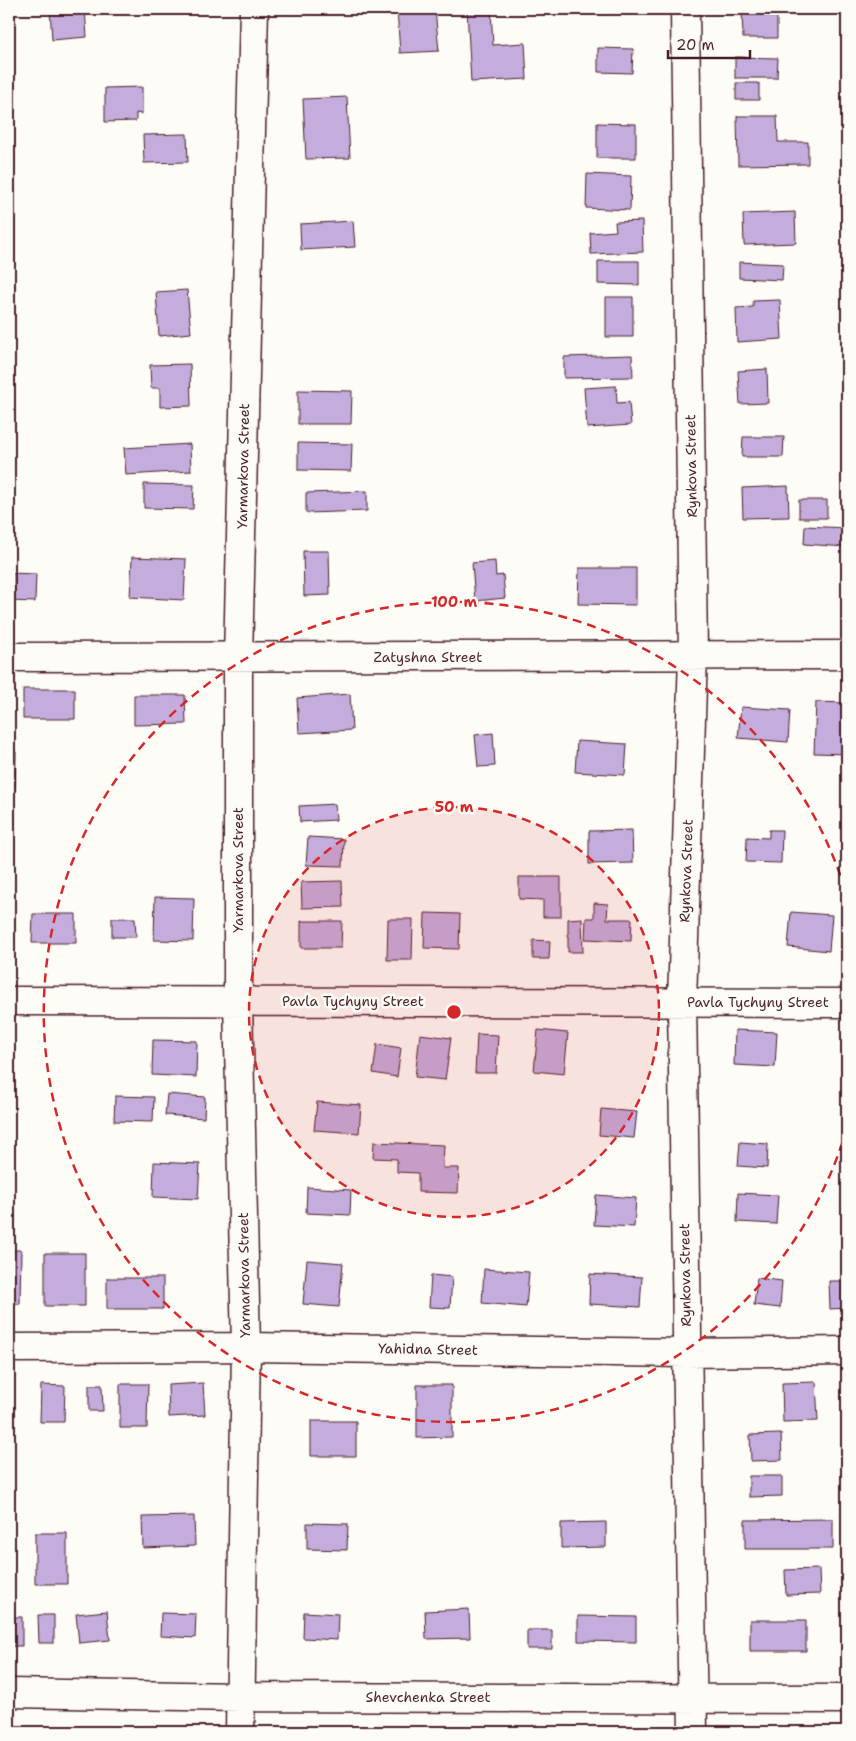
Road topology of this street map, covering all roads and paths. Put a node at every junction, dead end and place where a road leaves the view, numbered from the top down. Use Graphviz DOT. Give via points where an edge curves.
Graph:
graph roads {
  1 [pos="254,9"];
  2 [pos="685,9"];
  3 [pos="693,656"];
  4 [pos="847,656"];
  5 [pos="9,658"];
  6 [pos="238,658"];
  7 [pos="9,1001"];
  8 [pos="238,1001"];
  9 [pos="682,1002"];
  10 [pos="847,1003"];
  11 [pos="246,1347"];
  12 [pos="9,1348"];
  13 [pos="847,1351"];
  14 [pos="686,1353"];
  15 [pos="9,1693"];
  16 [pos="240,1697"];
  17 [pos="693,1698"];
  18 [pos="847,1699"];
  19 [pos="240,1732"];
  20 [pos="693,1732"];
  1 -- 6 [label="street, Yarmarkova Street"];
  2 -- 3 [label="street, Rynkova Street"];
  3 -- 4 [label="street, Zatyshna Street"];
  3 -- 6 [label="street, Zatyshna Street"];
  3 -- 9 [label="street, Rynkova Street"];
  5 -- 6 [label="street, Zatyshna Street"];
  6 -- 8 [label="street, Yarmarkova Street"];
  7 -- 8 [label="street, Pavla Tychyny Street"];
  8 -- 9 [label="street, Pavla Tychyny Street"];
  8 -- 11 [label="street, Yarmarkova Street"];
  9 -- 10 [label="street, Pavla Tychyny Street"];
  9 -- 14 [label="street, Rynkova Street"];
  11 -- 12 [label="street, Yahidna Street"];
  11 -- 14 [label="street, Yahidna Street"];
  11 -- 16 [label="street, Yarmarkova Street"];
  13 -- 14 [label="street, Yahidna Street"];
  14 -- 17 [label="street, Rynkova Street"];
  15 -- 16 [label="street, Shevchenka Street"];
  16 -- 17 [label="street, Shevchenka Street"];
  16 -- 19 [label="street, Yarmarkova Street"];
  17 -- 18 [label="street, Shevchenka Street"];
  17 -- 20 [label="street, Rynkova Street"];
}
